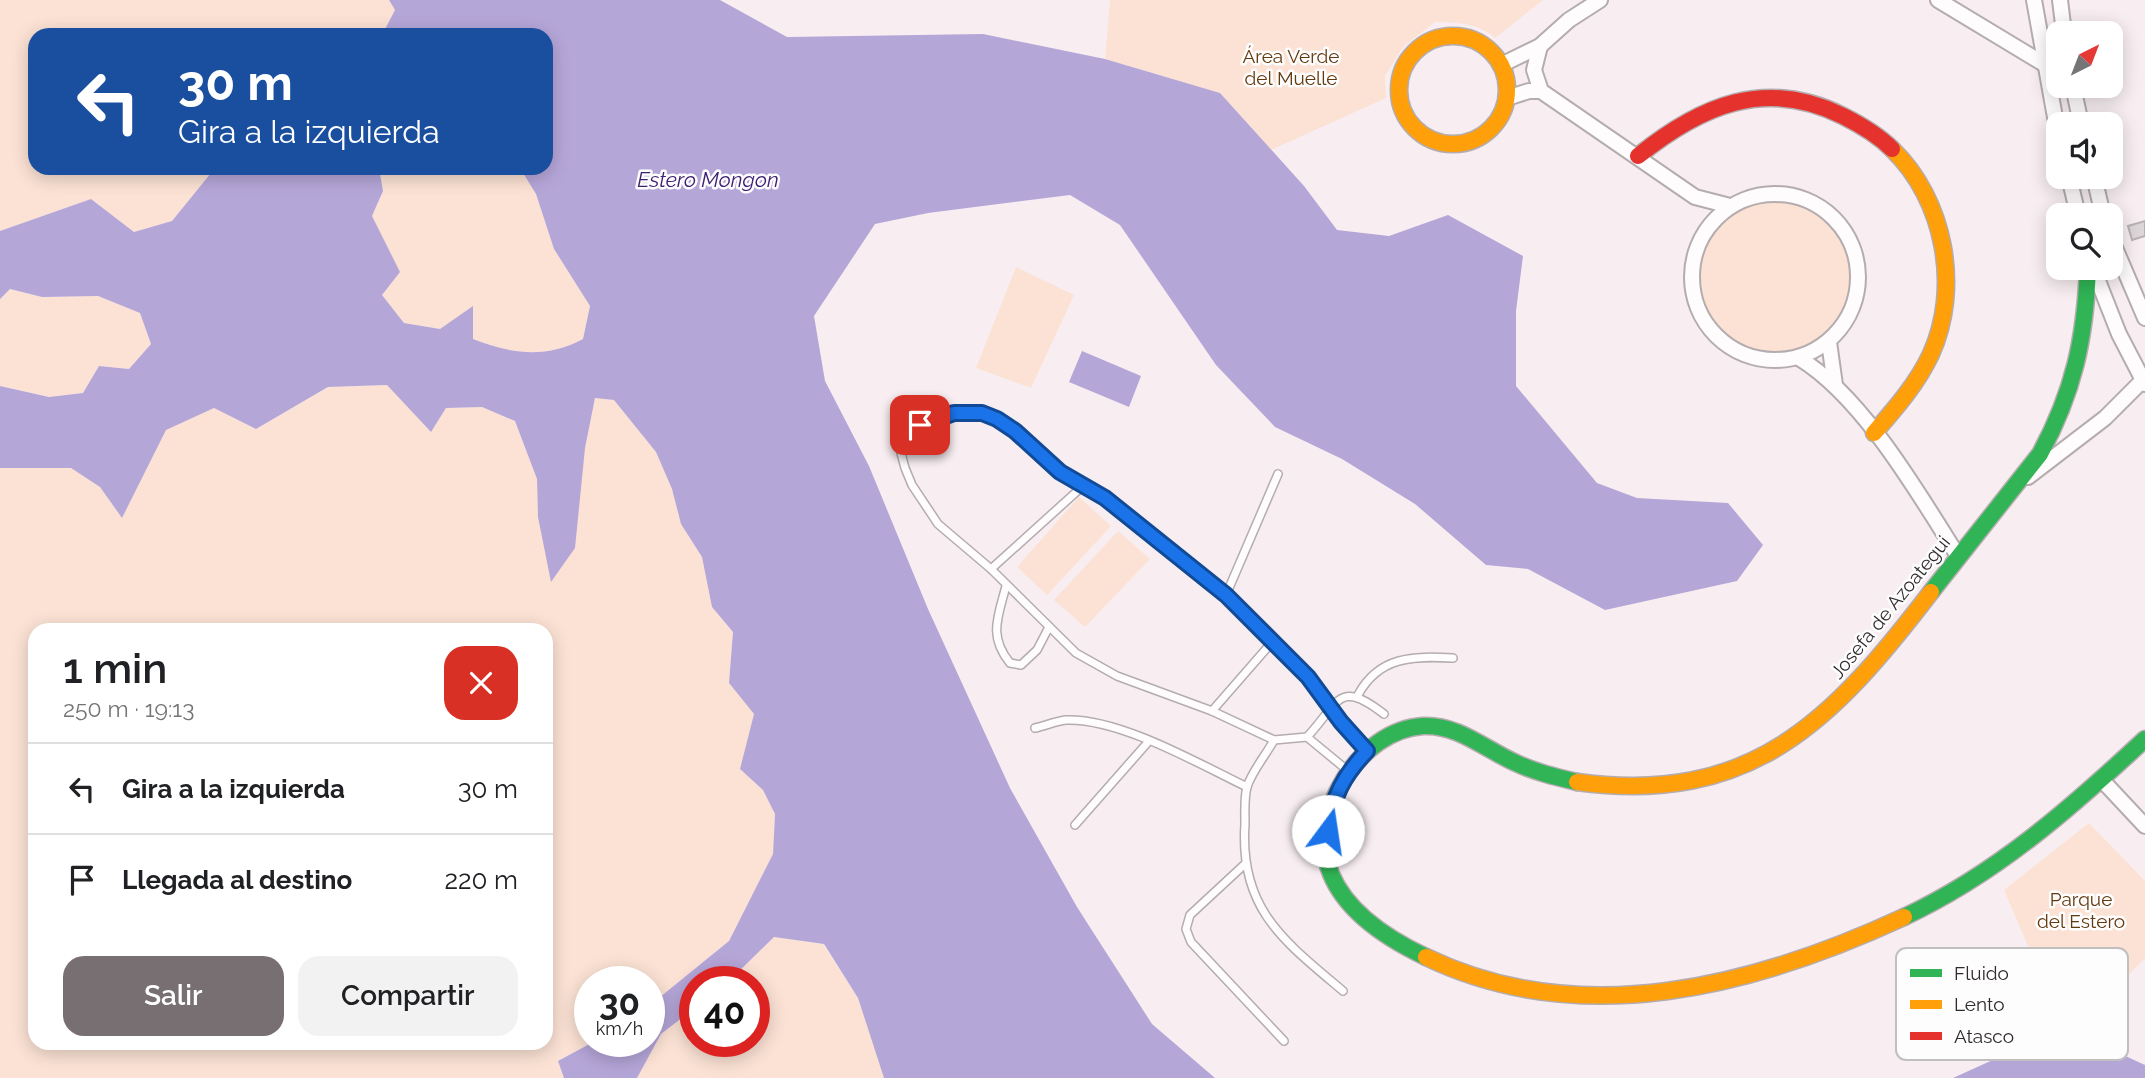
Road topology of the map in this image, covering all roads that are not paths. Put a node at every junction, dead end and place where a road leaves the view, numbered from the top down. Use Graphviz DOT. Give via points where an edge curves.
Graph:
graph roads {
  1 [pos="1600,0"];
  2 [pos="1938,0"];
  3 [pos="2034,0"];
  4 [pos="2060,0"];
  5 [pos="2063,21"];
  6 [pos="2046,44"];
  7 [pos="1540,46"];
  8 [pos="2046,59"];
  9 [pos="1501,65"];
  10 [pos="1541,91"];
  11 [pos="1507,98"];
  12 [pos="1638,156"];
  13 [pos="1695,197"];
  14 [pos="1730,206"];
  15 [pos="1709,226"];
  16 [pos="2123,268"];
  17 [pos="2087,280"];
  18 [pos="2098,280"];
  19 [pos="2145,318"];
  20 [pos="1829,342"];
  21 [pos="1799,358"];
  22 [pos="2144,381"];
  23 [pos="1835,386"];
  24 [pos="1874,433"];
  25 [pos="1278,474"];
  26 [pos="1084,485"];
  27 [pos="2015,486"];
  28 [pos="1958,556"];
  29 [pos="990,569"];
  30 [pos="1006,586"];
  31 [pos="1226,595"];
  32 [pos="1049,627"];
  33 [pos="1273,641"];
  34 [pos="1452,658"];
  35 [pos="1358,695"];
  36 [pos="1331,709"];
  37 [pos="1212,710"];
  38 [pos="1384,714"];
  39 [pos="1035,728"];
  40 [pos="1307,737"];
  41 [pos="2145,739"];
  42 [pos="1274,740"];
  43 [pos="1149,741"];
  44 [pos="1367,751"];
  45 [pos="1348,771"];
  46 [pos="2101,779"];
  47 [pos="1247,787"];
  48 [pos="1076,825"];
  49 [pos="2145,826"];
  50 [pos="1245,864"];
  51 [pos="1343,990"];
  52 [pos="1284,1041"];
  1 -- 7 [label="street"];
  2 -- 8 [label="street"];
  3 -- 6 [label="street"];
  4 -- 5 [label="street"];
  7 -- 9 [label="street"];
  7 -- 10 [label="street" via="1534,70"];
  9 -- 11 [label="street"];
  9 -- 11 [label="street" via="1490,50 1474,40 1456,35 1437,37 1408,59 1398,92 1402,110 1424,137 1459,144 1491,129"];
  10 -- 11 [label="street"];
  10 -- 12 [label="street"];
  12 -- 13 [label="street"];
  12 -- 24 [label="street" via="1690,117 1725,104 1762,98 1797,100 1833,111 1885,141 1902,160 1933,210 1945,261 1945,291 1941,325 1927,363"];
  13 -- 14 [label="street"];
  13 -- 15 [label="street"];
  14 -- 15 [label="street"];
  14 -- 20 [label="street" via="1765,194 1793,195 1819,206 1841,225 1855,251 1859,279 1854,308"];
  15 -- 21 [label="street" via="1693,258 1692,288 1702,317 1721,341 1747,356 1776,362"];
  16 -- 19 [label="street"];
  17 -- 27 [label="street, Josefa de Azoategui" via="2084,340 2075,380 2061,418"];
  18 -- 22 [label="street"];
  20 -- 21 [label="street"];
  20 -- 23 [label="street"];
  21 -- 23 [label="street"];
  22 -- 27 [label="street" via="2105,418"];
  23 -- 24 [label="street"];
  24 -- 28 [label="street"];
  25 -- 31 [label="lane"];
  26 -- 29 [label="lane"];
  26 -- 29 [label="lane" via="1060,472 1015,431 982,413 954,413 910,432 901,453 912,485 938,524"];
  26 -- 31 [label="lane"];
  27 -- 28 [label="street, Josefa de Azoategui"];
  28 -- 44 [label="street, Josefa de Azoategui" via="1843,698 1789,744 1718,775 1653,786 1583,783 1521,766 1447,728 1429,725 1407,727"];
  29 -- 30 [label="lane"];
  30 -- 32 [label="lane"];
  30 -- 32 [label="lane" via="996,639 1010,663 1021,665 1028,660"];
  31 -- 33 [label="lane"];
  32 -- 37 [label="lane" via="1097,666"];
  33 -- 36 [label="lane"];
  33 -- 37 [label="lane"];
  34 -- 35 [label="lane" via="1396,662 1371,676"];
  35 -- 36 [label="lane" via="1343,697"];
  35 -- 38 [label="lane"];
  36 -- 40 [label="lane"];
  36 -- 44 [label="lane"];
  37 -- 42 [label="lane"];
  39 -- 43 [label="lane" via="1066,720 1099,724"];
  40 -- 42 [label="lane"];
  40 -- 45 [label="lane"];
  41 -- 46 [label="street"];
  42 -- 47 [label="lane"];
  43 -- 47 [label="lane"];
  43 -- 48 [label="lane"];
  44 -- 45 [label="street, Josefa de Azoategui"];
  45 -- 46 [label="street, Josefa de Azoategui" via="1330,809 1327,856 1333,880 1349,903 1399,942 1486,981 1554,993 1620,997 1764,971 1874,931 1935,902 1993,866"];
  46 -- 49 [label="street"];
  47 -- 50 [label="lane"];
  50 -- 51 [label="lane" via="1260,909 1297,952"];
  50 -- 52 [label="lane" via="1190,915 1186,929 1191,942"];
}
